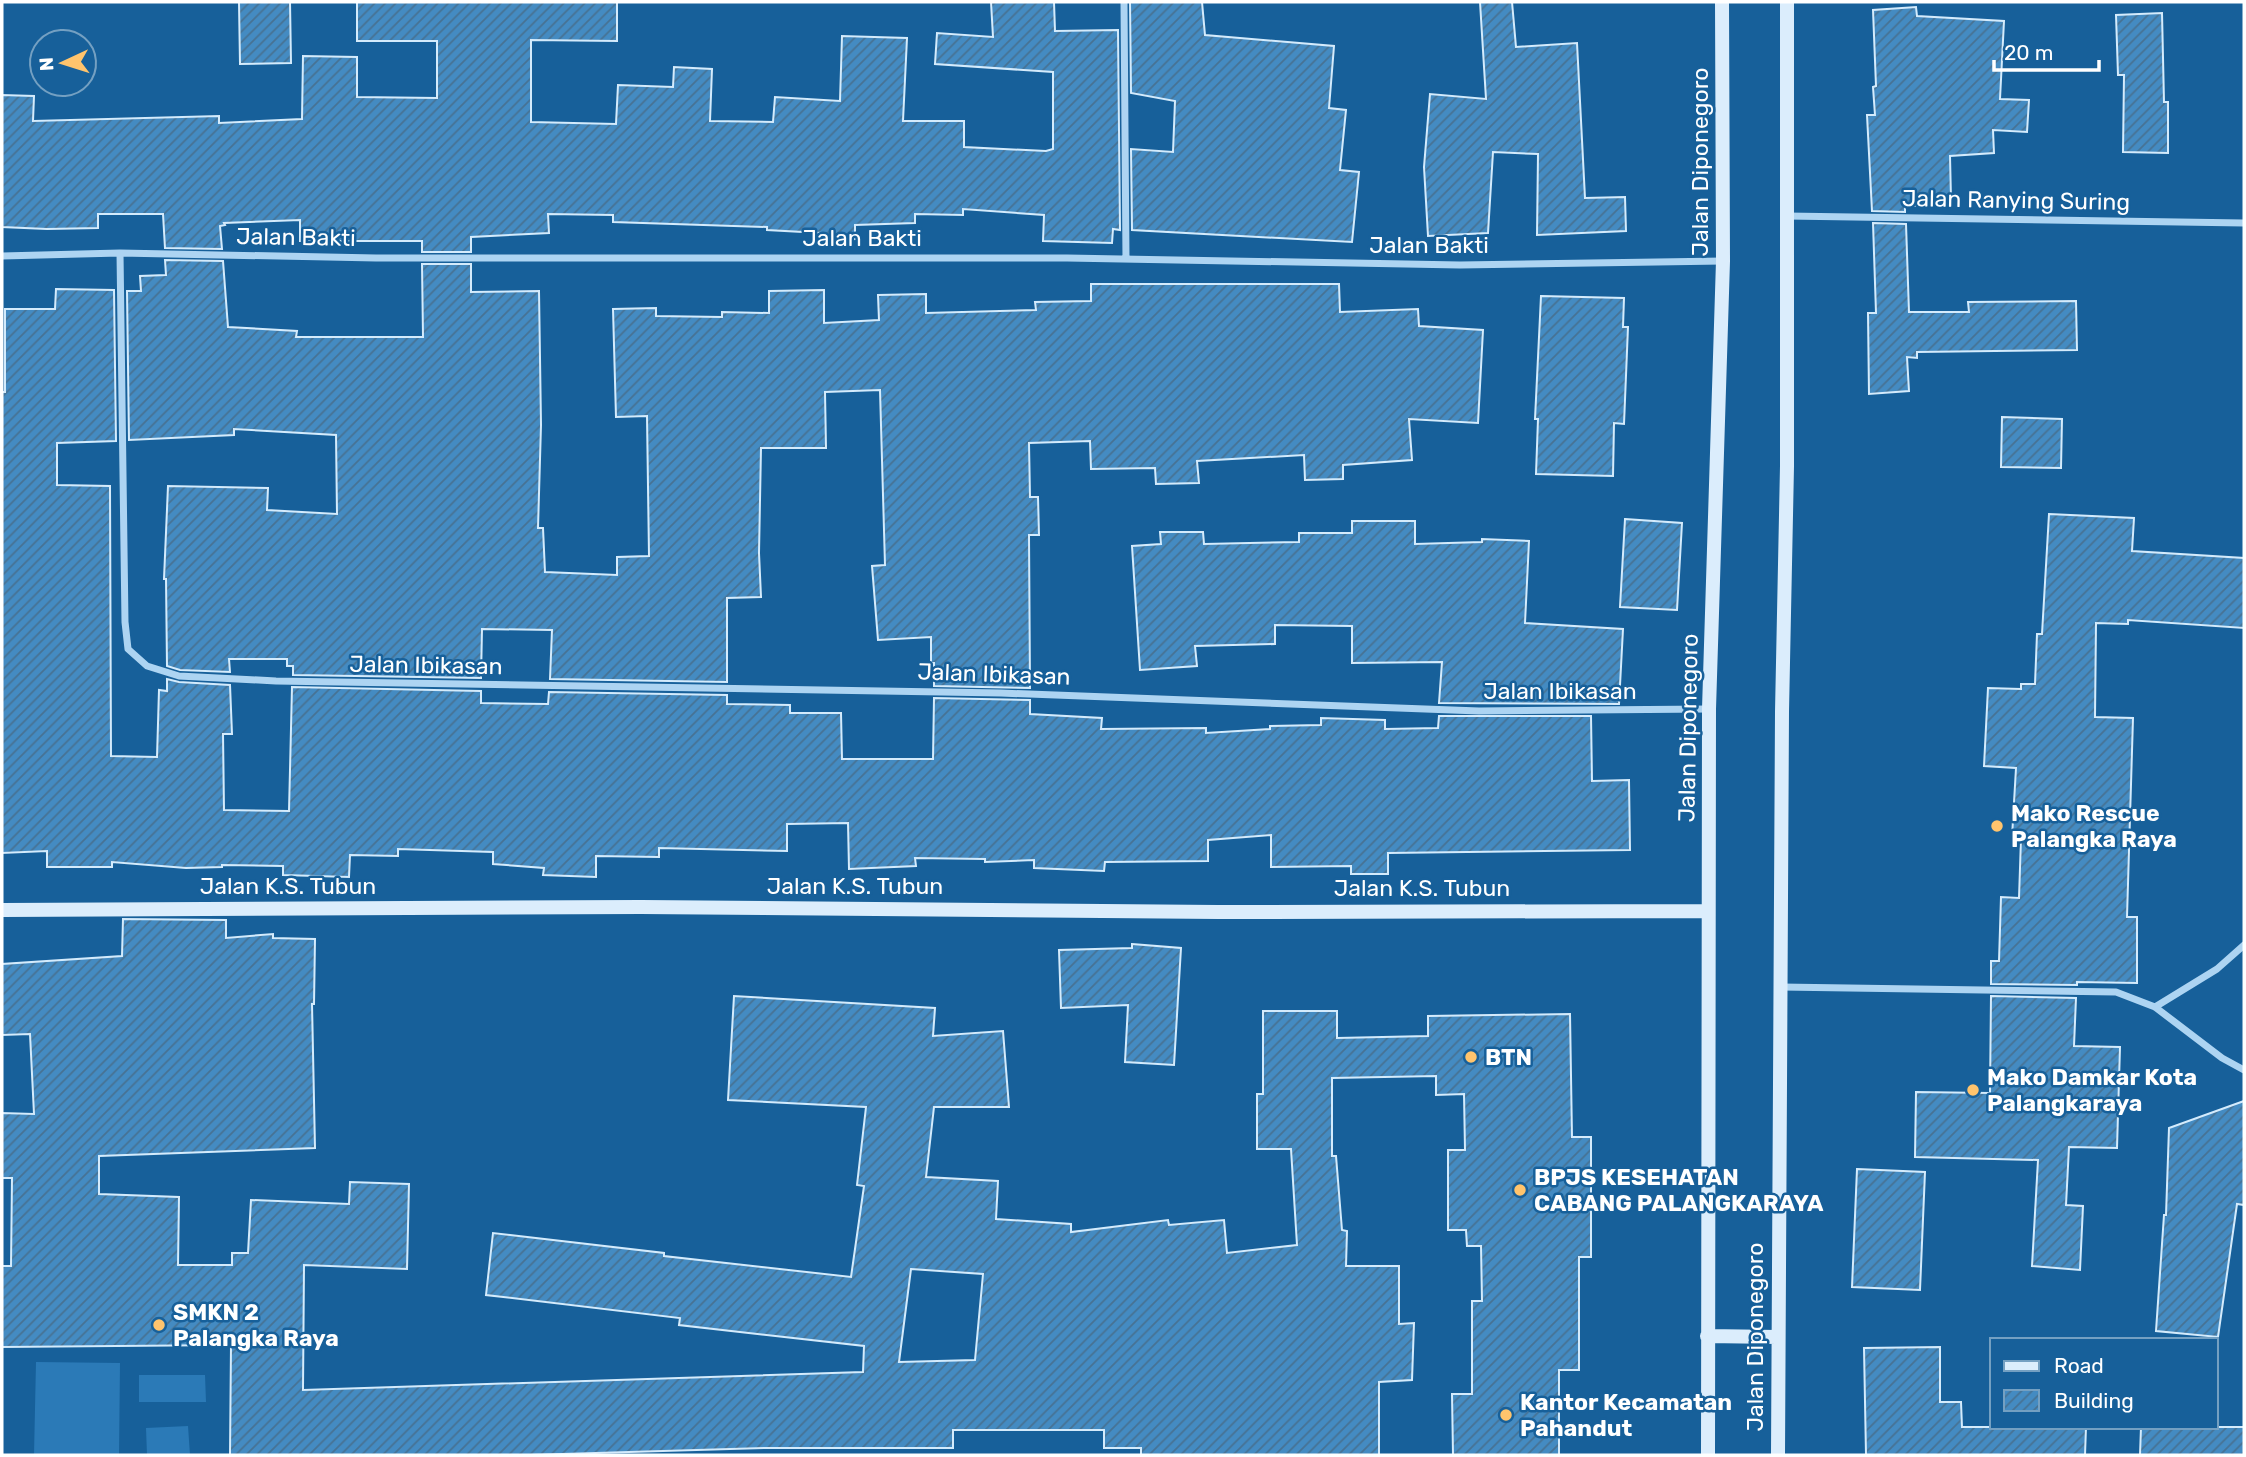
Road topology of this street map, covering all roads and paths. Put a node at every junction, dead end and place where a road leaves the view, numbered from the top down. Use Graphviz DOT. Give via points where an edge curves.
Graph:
graph roads {
  1 [pos="1124,2"];
  2 [pos="1722,2"];
  3 [pos="1787,2"];
  4 [pos="1787,216"];
  5 [pos="2244,223"];
  6 [pos="120,253"];
  7 [pos="2,256"];
  8 [pos="1126,259"];
  9 [pos="1723,261"];
  10 [pos="1709,709"];
  11 [pos="2,910"];
  12 [pos="1708,911"];
  13 [pos="2244,944"];
  14 [pos="1781,987"];
  15 [pos="2155,1007"];
  16 [pos="2244,1070"];
  17 [pos="1707,1336"];
  18 [pos="1777,1337"];
  19 [pos="1708,1455"];
  20 [pos="1777,1455"];
  1 -- 8 [label="street"];
  2 -- 9 [label="main road, Jalan Diponegoro"];
  3 -- 4 [label="main road, Jalan Diponegoro"];
  4 -- 5 [label="street, Jalan Ranying Suring"];
  4 -- 14 [label="main road, Jalan Diponegoro"];
  6 -- 7 [label="street, Jalan Bakti"];
  6 -- 8 [label="street, Jalan Bakti"];
  6 -- 10 [label="street, Jalan Ibikasan" via="128,649 147,666 179,676 1001,693 1479,711"];
  8 -- 9 [label="street, Jalan Bakti" via="1460,265"];
  9 -- 10 [label="main road, Jalan Diponegoro"];
  10 -- 12 [label="main road, Jalan Diponegoro"];
  11 -- 12 [label="main road, Jalan K.S. Tubun"];
  12 -- 17 [label="main road, Jalan Diponegoro"];
  13 -- 15 [label="street" via="2217,969"];
  14 -- 15 [label="street" via="2116,992"];
  14 -- 18 [label="main road, Jalan Diponegoro"];
  15 -- 16 [label="street"];
  17 -- 18 [label="main road"];
  17 -- 19 [label="main road, Jalan Diponegoro"];
  18 -- 20 [label="main road, Jalan Diponegoro"];
}
